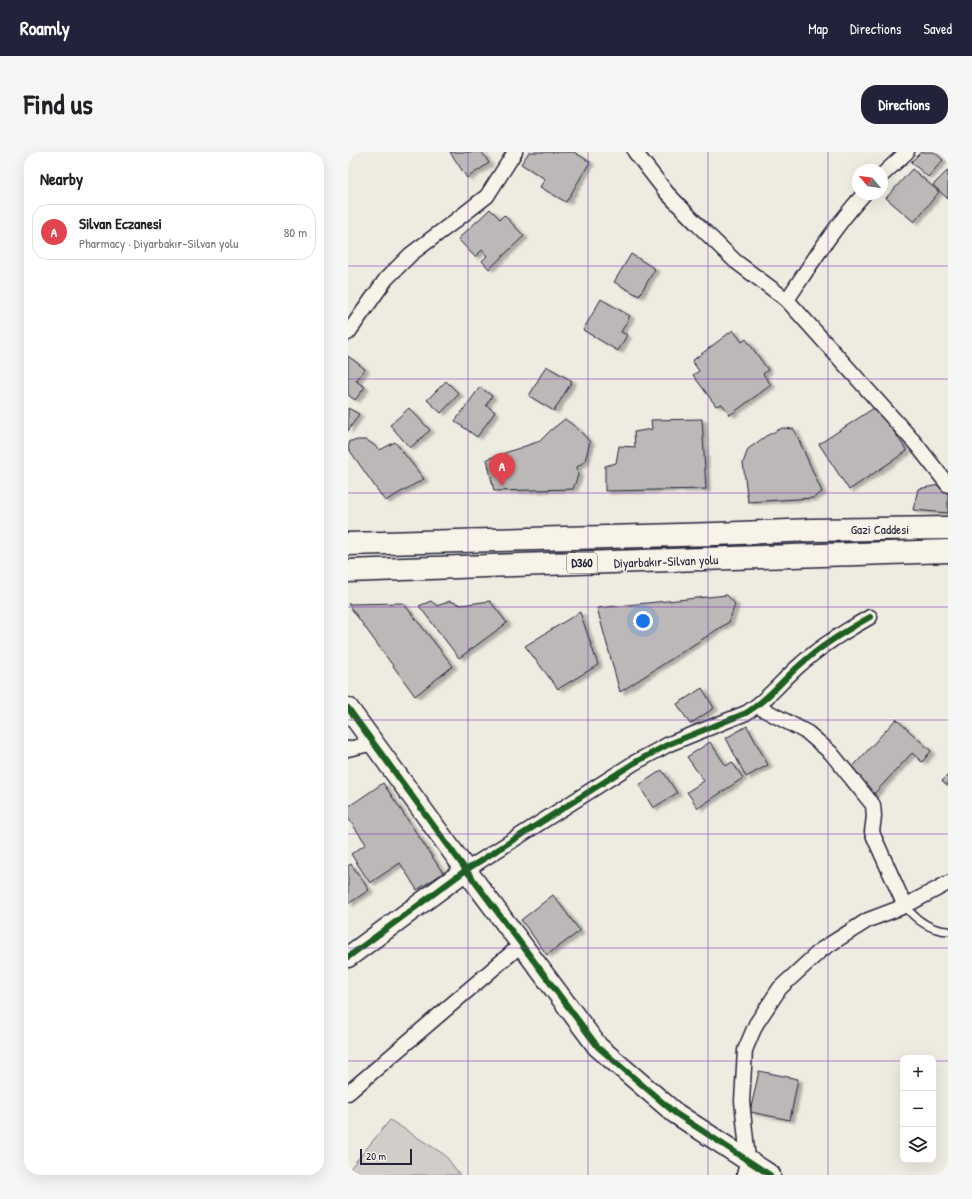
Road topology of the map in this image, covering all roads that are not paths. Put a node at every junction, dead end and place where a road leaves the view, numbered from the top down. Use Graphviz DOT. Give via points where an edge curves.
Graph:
graph roads {
  1 [pos="515,152"];
  2 [pos="635,152"];
  3 [pos="906,152"];
  4 [pos="888,169"];
  5 [pos="858,200"];
  6 [pos="787,300"];
  7 [pos="348,333"];
  8 [pos="948,485"];
  9 [pos="948,528"];
  10 [pos="812,530"];
  11 [pos="348,544"];
  12 [pos="948,551"];
  13 [pos="816,555"];
  14 [pos="348,571"];
  15 [pos="870,617"];
  16 [pos="757,706"];
  17 [pos="348,708"];
  18 [pos="374,743"];
  19 [pos="348,749"];
  20 [pos="466,870"];
  21 [pos="948,883"];
  22 [pos="905,906"];
  23 [pos="948,931"];
  24 [pos="522,944"];
  25 [pos="348,957"];
  26 [pos="348,1093"];
  27 [pos="746,1167"];
  28 [pos="770,1175"];
  1 -- 7 [label="street" via="487,196 411,254 386,279"];
  2 -- 6 [label="street" via="667,193 698,225 735,260"];
  3 -- 4 [label="street"];
  5 -- 6 [label="street" via="832,232"];
  6 -- 8 [label="street" via="916,444"];
  9 -- 10 [label="highway, Gazi Caddesi / D360"];
  10 -- 11 [label="highway, Diyarbakır-Silvan yolu / D360"];
  12 -- 13 [label="highway, Gazi Caddesi / D360"];
  13 -- 14 [label="highway, Diyarbakır-Silvan yolu / D360"];
  15 -- 16 [label="street" via="844,632 800,664"];
  16 -- 20 [label="street" via="746,713 669,744 634,763"];
  16 -- 22 [label="street" via="820,742 872,804 872,832"];
  17 -- 18 [label="street"];
  18 -- 19 [label="street"];
  18 -- 20 [label="street"];
  20 -- 24 [label="street"];
  20 -- 25 [label="street"];
  21 -- 22 [label="street"];
  22 -- 23 [label="lane" via="928,926"];
  22 -- 27 [label="street" via="868,920 821,950 780,988 756,1024 745,1050 742,1101"];
  24 -- 26 [label="street"];
  24 -- 27 [label="street" via="598,1047 675,1113"];
  27 -- 28 [label="street"];
}
